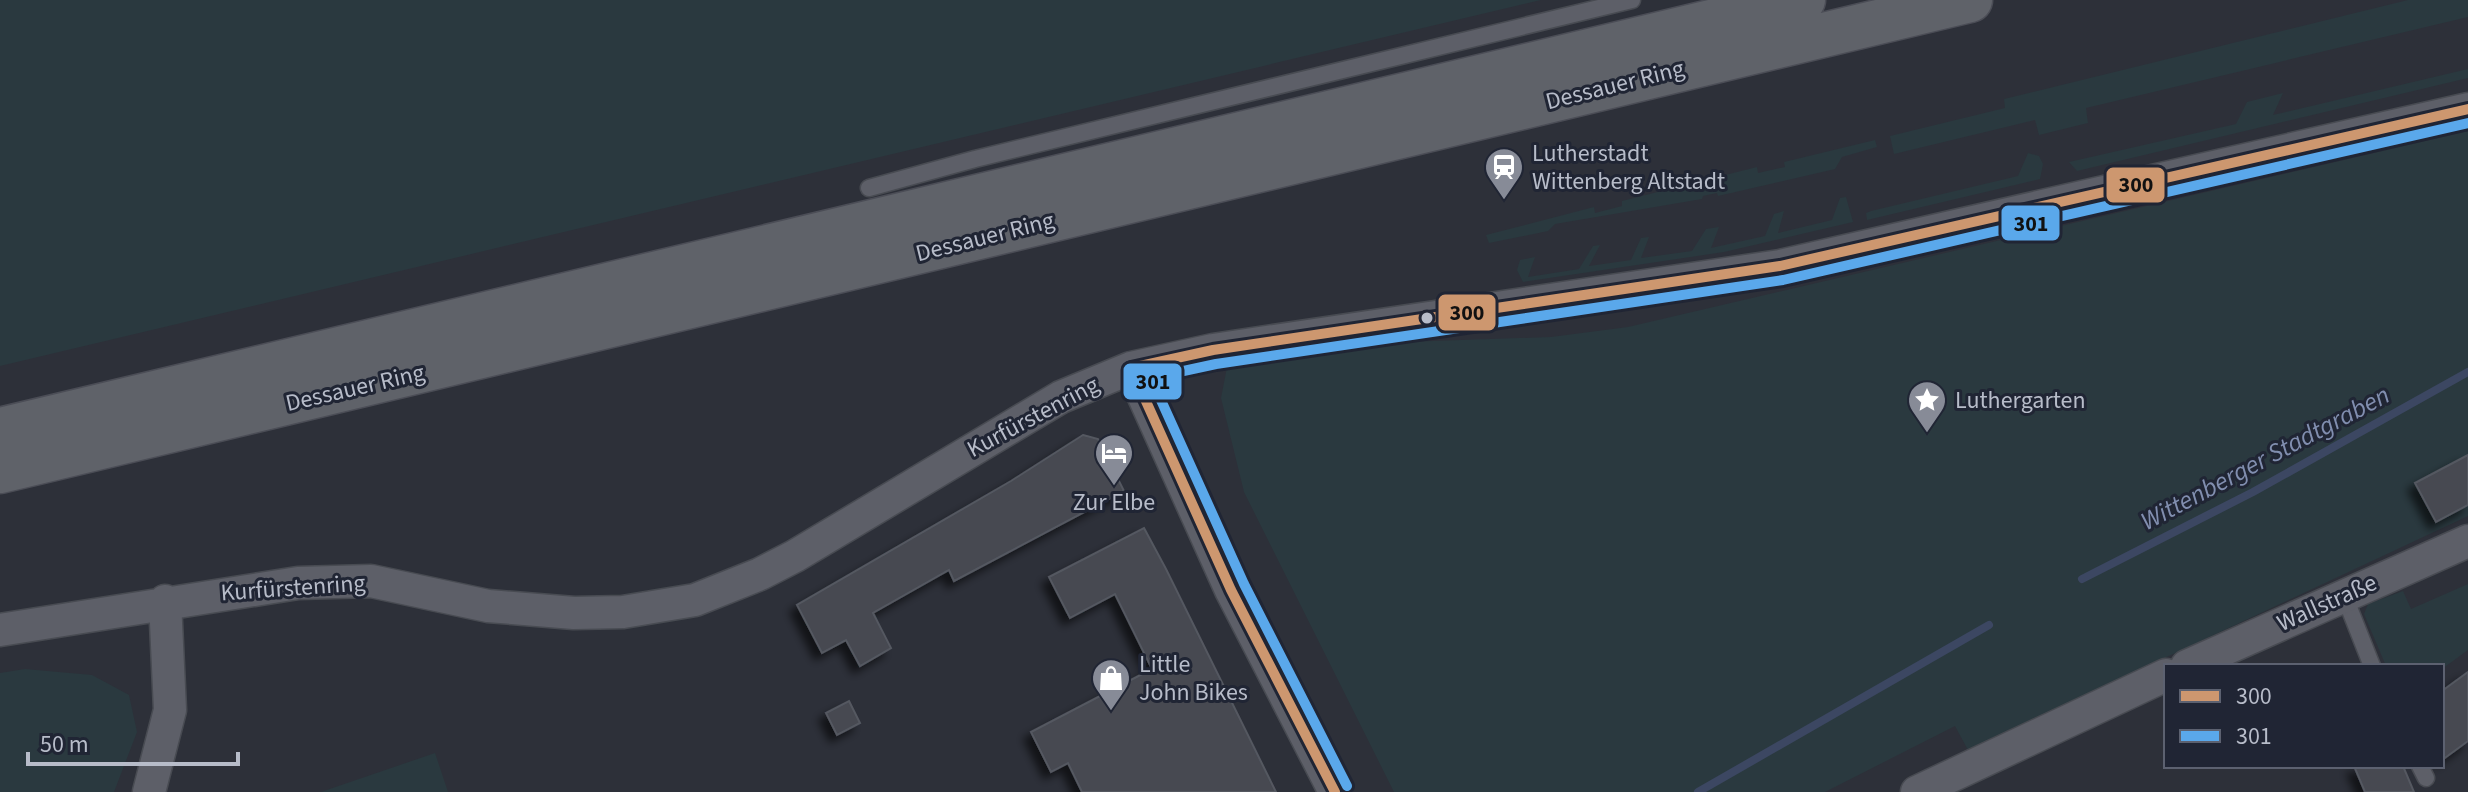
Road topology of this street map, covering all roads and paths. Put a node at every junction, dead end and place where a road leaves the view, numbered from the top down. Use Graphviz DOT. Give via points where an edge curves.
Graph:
graph roads {
  1 [pos="1632,0"];
  2 [pos="1803,0"];
  3 [pos="1970,0"];
  4 [pos="2468,109"];
  5 [pos="869,188"];
  6 [pos="1131,368"];
  7 [pos="0,430"];
  8 [pos="0,471"];
  9 [pos="2468,541"];
  10 [pos="2344,595"];
  11 [pos="165,601"];
  12 [pos="0,630"];
  13 [pos="2191,664"];
  14 [pos="2371,664"];
  15 [pos="2164,676"];
  16 [pos="149,792"];
  17 [pos="1335,792"];
  18 [pos="1917,792"];
  1 -- 5 [label="lane"];
  2 -- 7 [label="main road, Dessauer Ring"];
  3 -- 8 [label="main road, Dessauer Ring"];
  4 -- 6 [label="street, Kurfürstenring" via="1780,266 1213,350"];
  6 -- 11 [label="street, Kurfürstenring" via="1029,414 760,574 695,600 623,612 523,610 355,581 269,586"];
  6 -- 17 [label="street" via="1231,590"];
  9 -- 10 [label="street, Wallstraße"];
  10 -- 13 [label="street, Wallstraße"];
  10 -- 14 [label="lane"];
  11 -- 12 [label="street, Kurfürstenring"];
  11 -- 16 [label="street" via="170,710"];
  15 -- 18 [label="street"];
}
